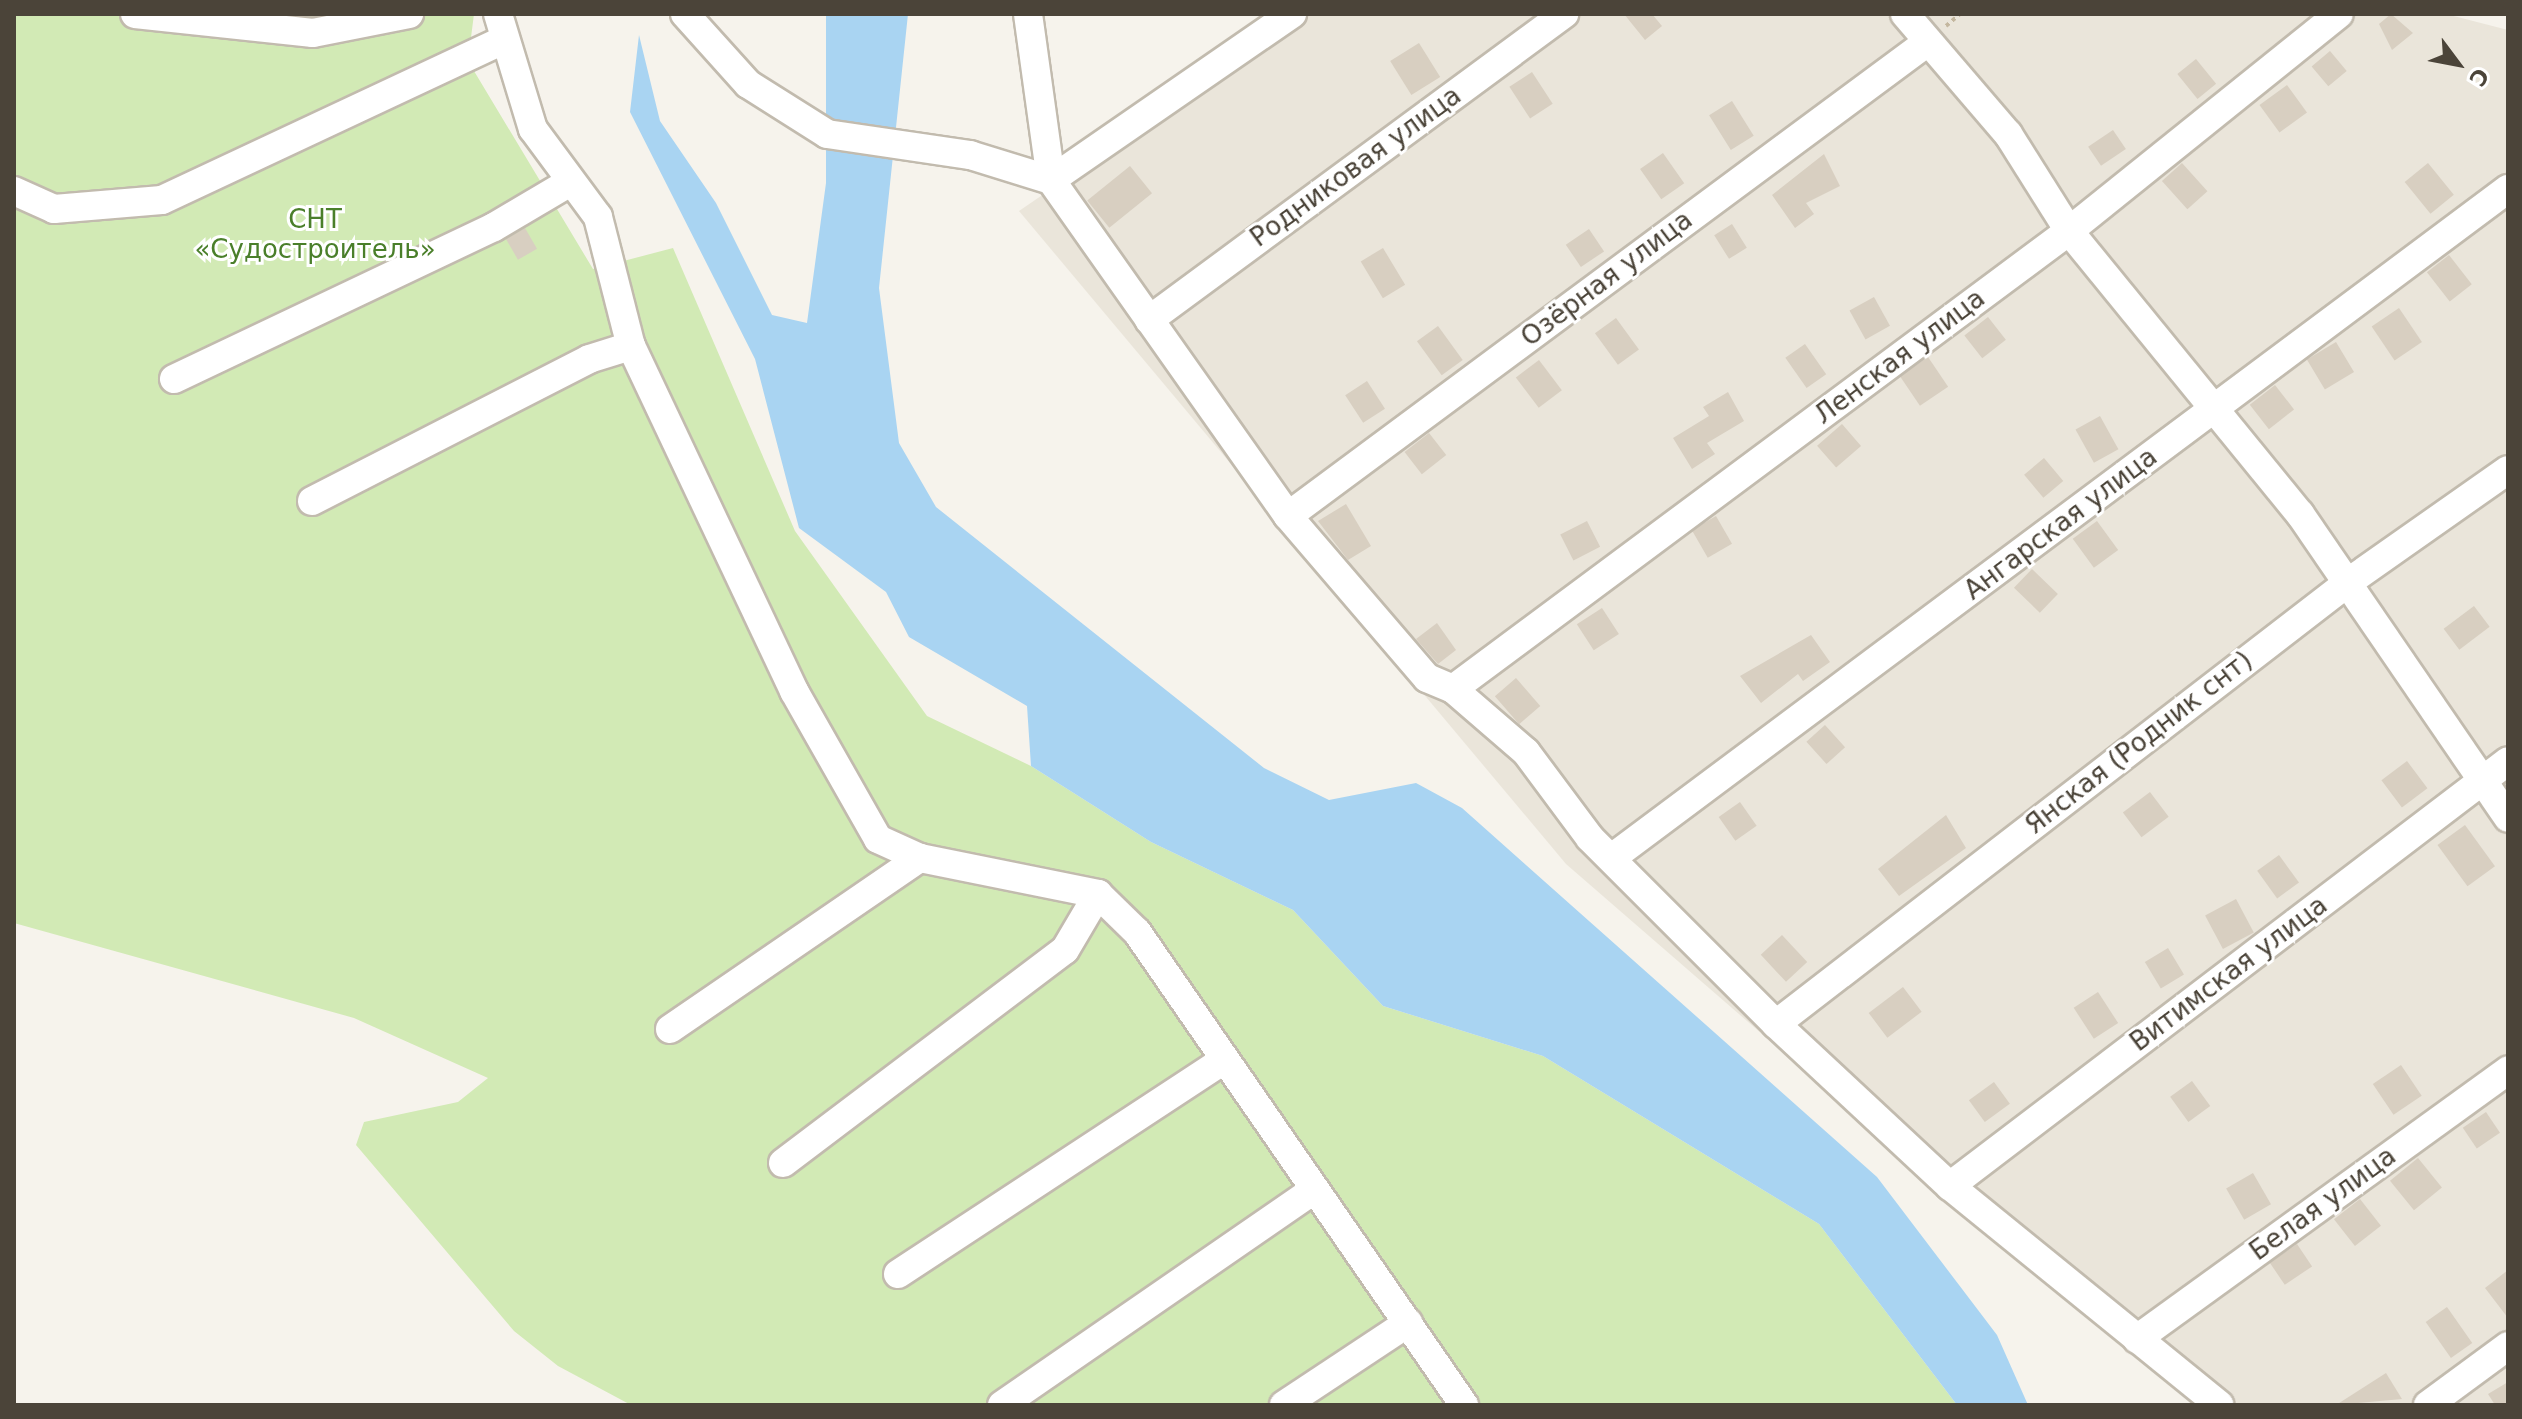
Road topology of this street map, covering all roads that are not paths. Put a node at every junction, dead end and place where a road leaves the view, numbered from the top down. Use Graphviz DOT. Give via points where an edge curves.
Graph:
graph roads {
  1 [pos="135,14"];
  2 [pos="409,14"];
  3 [pos="685,14"];
  4 [pos="1028,14"];
  5 [pos="1292,14"];
  6 [pos="1564,14"];
  7 [pos="1905,14"];
  8 [pos="2339,14"];
  9 [pos="500,28"];
  10 [pos="1926,43"];
  11 [pos="1051,180"];
  12 [pos="570,182"];
  13 [pos="2508,189"];
  14 [pos="14,191"];
  15 [pos="2069,231"];
  16 [pos="1149,320"];
  17 [pos="631,346"];
  18 [pos="174,379"];
  19 [pos="2215,410"];
  20 [pos="2508,470"];
  21 [pos="312,501"];
  22 [pos="1288,516"];
  23 [pos="2350,581"];
  24 [pos="1453,689"];
  25 [pos="2508,761"];
  26 [pos="2481,782"];
  27 [pos="2508,818"];
  28 [pos="1613,857"];
  29 [pos="920,858"];
  30 [pos="1098,894"];
  31 [pos="1776,1024"];
  32 [pos="670,1029"];
  33 [pos="1225,1059"];
  34 [pos="2508,1070"];
  35 [pos="783,1163"];
  36 [pos="1950,1186"];
  37 [pos="1315,1189"];
  38 [pos="898,1274"];
  39 [pos="1408,1323"];
  40 [pos="2137,1339"];
  41 [pos="2508,1346"];
  42 [pos="1002,1405"];
  43 [pos="1284,1405"];
  44 [pos="1464,1405"];
  45 [pos="2219,1405"];
  46 [pos="2428,1405"];
  1 -- 2 [label="street" via="313,33"];
  3 -- 11 [label="street" via="748,84 827,134 970,155"];
  4 -- 11 [label="street"];
  5 -- 11 [label="street"];
  6 -- 16 [label="street, Родниковая улица"];
  7 -- 10 [label="street"];
  8 -- 15 [label="street, Ленская улица"];
  9 -- 12 [label="street" via="533,129"];
  9 -- 14 [label="street" via="162,200 54,209"];
  10 -- 15 [label="street" via="2008,134"];
  10 -- 22 [label="street, Озёрная улица"];
  11 -- 16 [label="street"];
  12 -- 17 [label="street" via="598,217"];
  12 -- 18 [label="street" via="494,227"];
  13 -- 19 [label="street, Ангарская улица"];
  15 -- 19 [label="street"];
  15 -- 24 [label="street, Ленская улица"];
  16 -- 22 [label="street"];
  17 -- 21 [label="street" via="589,359"];
  17 -- 29 [label="street" via="794,691 878,839"];
  19 -- 23 [label="street"];
  19 -- 28 [label="street, Ангарская улица"];
  20 -- 23 [label="street, Янская (Родник снт)"];
  22 -- 24 [label="street" via="1427,678"];
  23 -- 26 [label="street"];
  23 -- 31 [label="street, Янская (Родник снт)"];
  24 -- 28 [label="street" via="1526,752"];
  25 -- 26 [label="street, Витимская улица"];
  26 -- 27 [label="street"];
  26 -- 36 [label="street, Витимская улица"];
  28 -- 31 [label="street"];
  29 -- 30 [label="street"];
  29 -- 32 [label="street"];
  30 -- 33 [label="street" via="1137,932"];
  30 -- 35 [label="street" via="1065,950"];
  31 -- 36 [label="street"];
  33 -- 37 [label="street"];
  33 -- 38 [label="street"];
  34 -- 40 [label="street, Белая улица"];
  36 -- 40 [label="street"];
  37 -- 39 [label="street"];
  37 -- 42 [label="street"];
  39 -- 43 [label="street"];
  39 -- 44 [label="street"];
  40 -- 45 [label="street"];
  41 -- 46 [label="street"];
}
